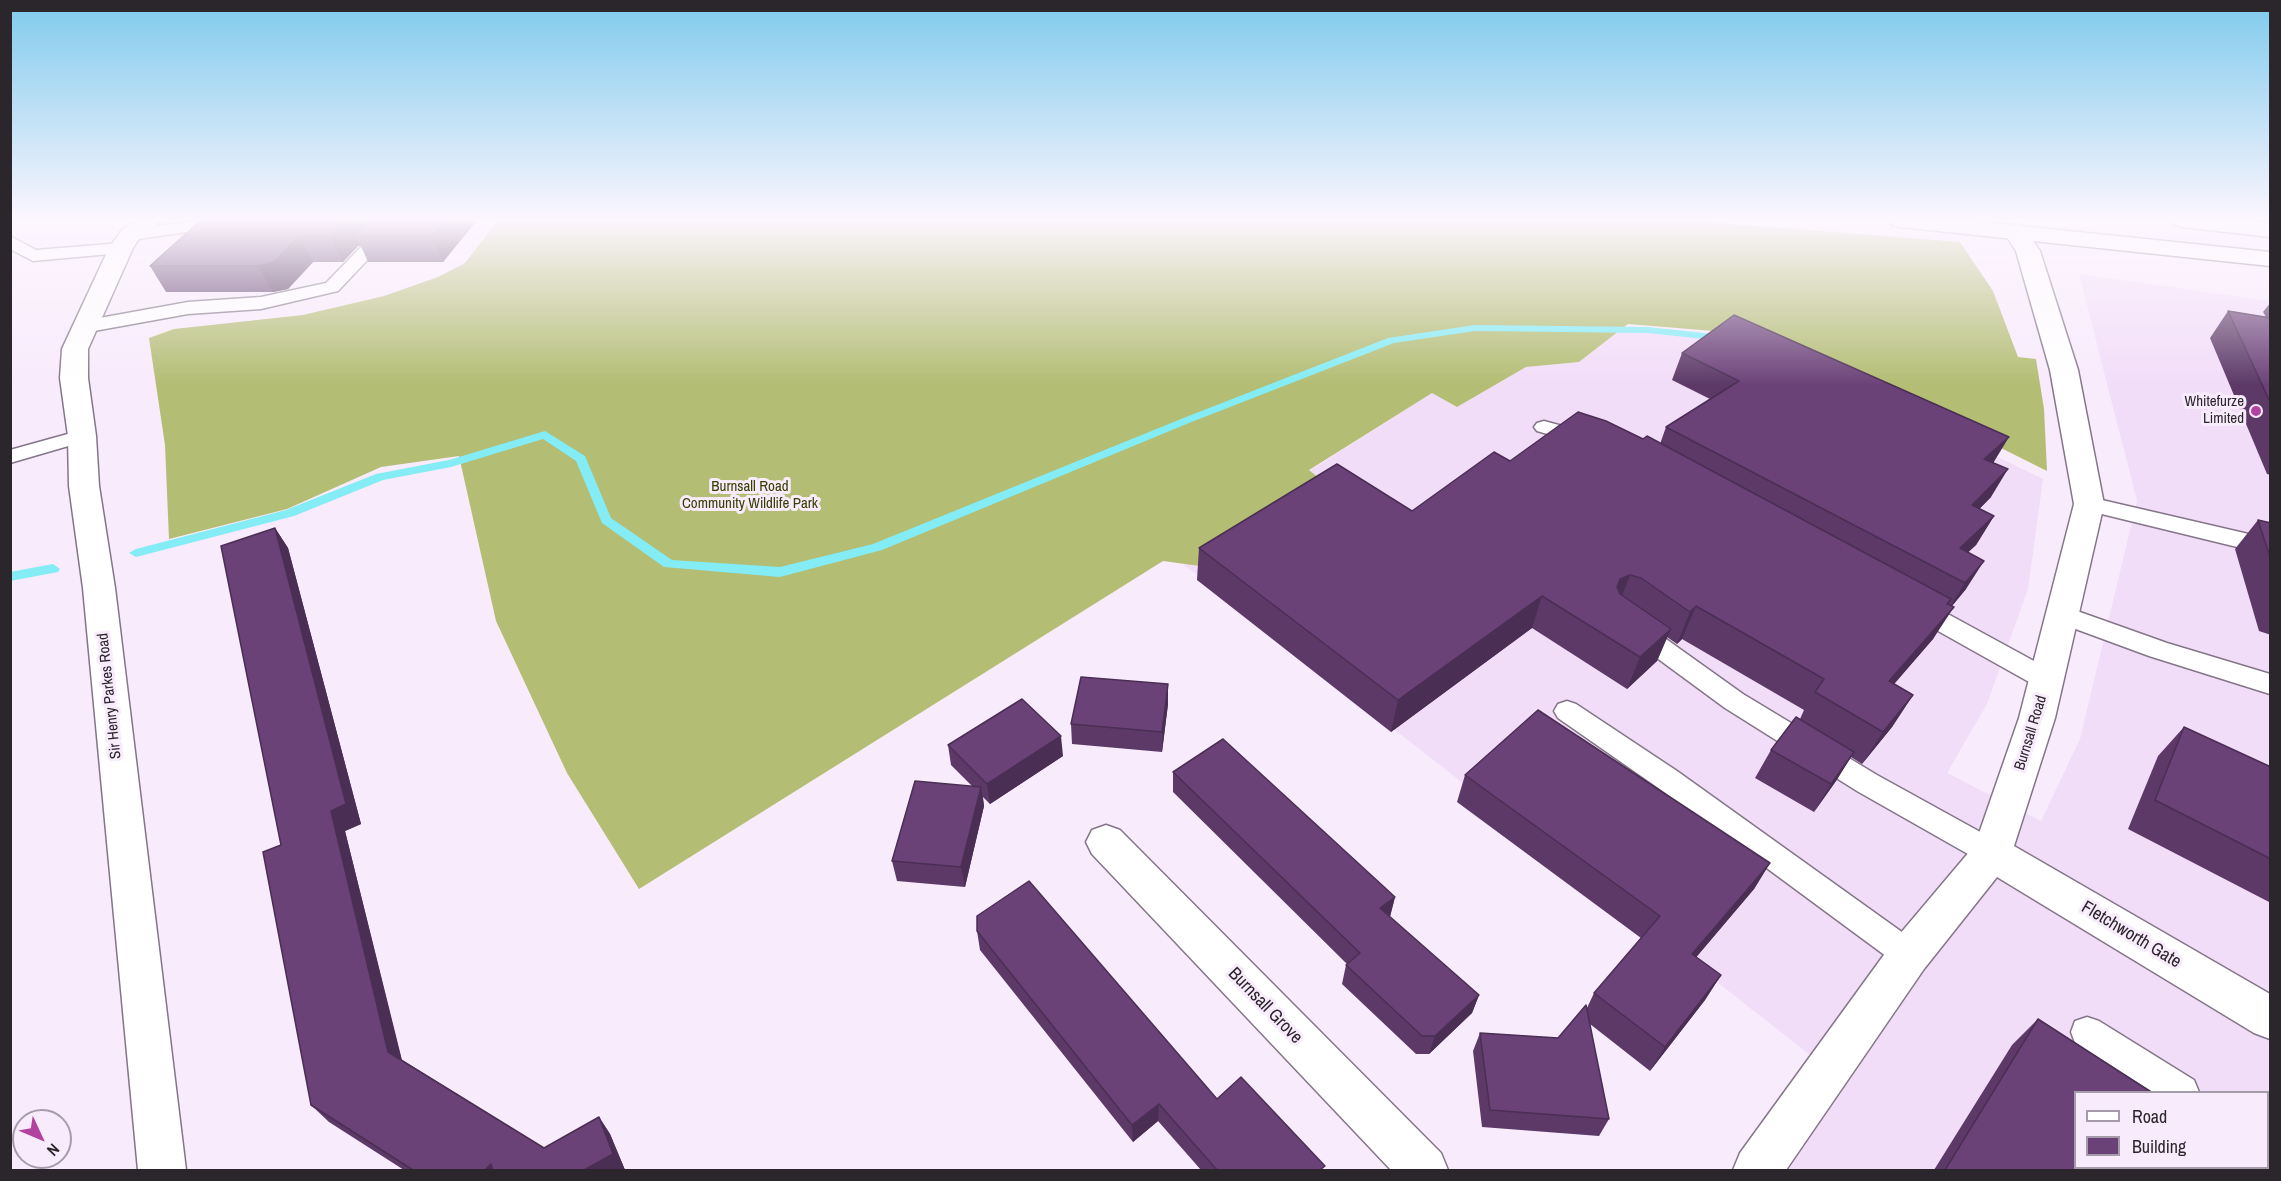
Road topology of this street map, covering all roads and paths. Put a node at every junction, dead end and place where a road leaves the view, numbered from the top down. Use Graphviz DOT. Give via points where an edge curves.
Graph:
graph roads {
  1 [pos="107,275"];
  2 [pos="344,275"];
  3 [pos="2035,275"];
  4 [pos="83,327"];
  5 [pos="1544,427"];
  6 [pos="82,436"];
  7 [pos="1610,447"];
  8 [pos="10,457"];
  9 [pos="2089,504"];
  10 [pos="2271,546"];
  11 [pos="1894,596"];
  12 [pos="2063,615"];
  13 [pos="1619,618"];
  14 [pos="2047,680"];
  15 [pos="2271,684"];
  16 [pos="1567,711"];
  17 [pos="1106,842"];
  18 [pos="1992,853"];
  19 [pos="1910,956"];
  20 [pos="2271,1018"];
  21 [pos="2087,1032"];
  22 [pos="2180,1091"];
  23 [pos="162,1170"];
  24 [pos="1424,1170"];
  25 [pos="1757,1170"];
  1 -- 4 [label="main road, Sir Henry Parkes Road"];
  2 -- 4 [label="lane" via="332,287 261,303 188,308"];
  3 -- 9 [label="main road, Burnsall Road" via="2064,370"];
  4 -- 6 [label="main road, Sir Henry Parkes Road" via="75,349 74,378"];
  5 -- 7 [label="lane"];
  6 -- 8 [label="lane"];
  6 -- 23 [label="main road, Sir Henry Parkes Road" via="84,486 99,588"];
  9 -- 10 [label="lane"];
  9 -- 12 [label="main road, Burnsall Road"];
  11 -- 14 [label="lane"];
  12 -- 14 [label="main road, Burnsall Road"];
  12 -- 15 [label="lane" via="2158,650"];
  13 -- 18 [label="lane" via="1734,701 1867,783"];
  14 -- 18 [label="main road, Burnsall Road"];
  16 -- 19 [label="lane"];
  17 -- 24 [label="main road, Burnsall Grove"];
  18 -- 19 [label="main road, Burnsall Road"];
  18 -- 20 [label="main road, Fletchworth Gate"];
  19 -- 25 [label="main road, Burnsall Road"];
  21 -- 22 [label="lane"];
}
